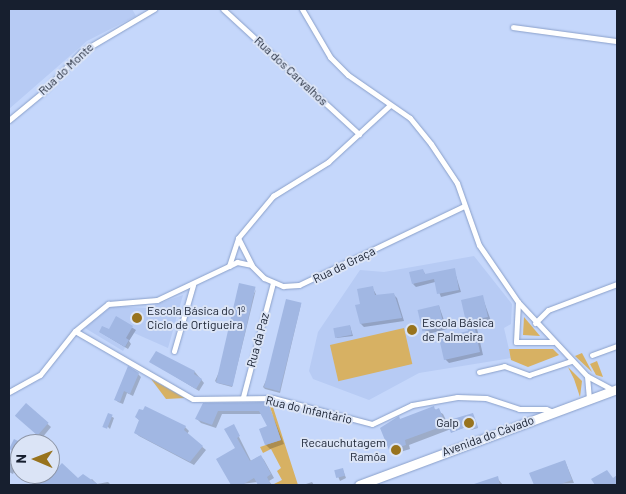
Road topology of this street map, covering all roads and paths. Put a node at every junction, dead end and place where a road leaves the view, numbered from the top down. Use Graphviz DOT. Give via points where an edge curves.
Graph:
graph roads {
  1 [pos="154,9"];
  2 [pos="223,9"];
  3 [pos="302,9"];
  4 [pos="513,27"];
  5 [pos="617,41"];
  6 [pos="390,105"];
  7 [pos="9,120"];
  8 [pos="358,134"];
  9 [pos="464,206"];
  10 [pos="238,238"];
  11 [pos="229,266"];
  12 [pos="252,266"];
  13 [pos="273,283"];
  14 [pos="617,284"];
  15 [pos="193,285"];
  16 [pos="518,302"];
  17 [pos="535,322"];
  18 [pos="75,331"];
  19 [pos="554,342"];
  20 [pos="617,346"];
  21 [pos="174,351"];
  22 [pos="592,356"];
  23 [pos="571,361"];
  24 [pos="479,372"];
  25 [pos="587,376"];
  26 [pos="615,390"];
  27 [pos="9,392"];
  28 [pos="243,397"];
  29 [pos="589,399"];
  30 [pos="553,412"];
  31 [pos="359,485"];
  1 -- 7 [label="street, Rua do Monte" via="81,52 43,92"];
  2 -- 8 [label="street, Rua dos Carvalhos"];
  3 -- 6 [label="street" via="330,57 348,75"];
  4 -- 5 [label="street"];
  6 -- 8 [label="street"];
  6 -- 9 [label="street" via="410,118 431,144 457,182"];
  8 -- 10 [label="street" via="328,162 273,196"];
  9 -- 13 [label="street, Rua da Graça" via="308,283 287,286"];
  9 -- 16 [label="street" via="479,246"];
  10 -- 11 [label="street"];
  10 -- 12 [label="street"];
  11 -- 12 [label="street" via="236,262"];
  11 -- 15 [label="street"];
  12 -- 13 [label="street"];
  13 -- 28 [label="street, Rua da Paz"];
  14 -- 17 [label="street" via="548,310"];
  15 -- 18 [label="street" via="147,303 108,304"];
  15 -- 21 [label="street"];
  16 -- 17 [label="street"];
  16 -- 19 [label="street" via="516,342"];
  17 -- 19 [label="street"];
  18 -- 27 [label="street" via="40,375"];
  18 -- 28 [label="street, Rua do Infantário" via="193,398"];
  19 -- 23 [label="street"];
  20 -- 22 [label="street"];
  23 -- 24 [label="street" via="529,375 504,366"];
  23 -- 25 [label="street"];
  25 -- 26 [label="street"];
  25 -- 29 [label="street"];
  26 -- 29 [label="main road, Avenida do Cávado"];
  28 -- 30 [label="street, Rua do Infantário" via="273,398 372,424 412,405 457,397 486,398 519,409"];
  29 -- 30 [label="main road, Avenida do Cávado"];
  30 -- 31 [label="main road, Avenida do Cávado"];
}
